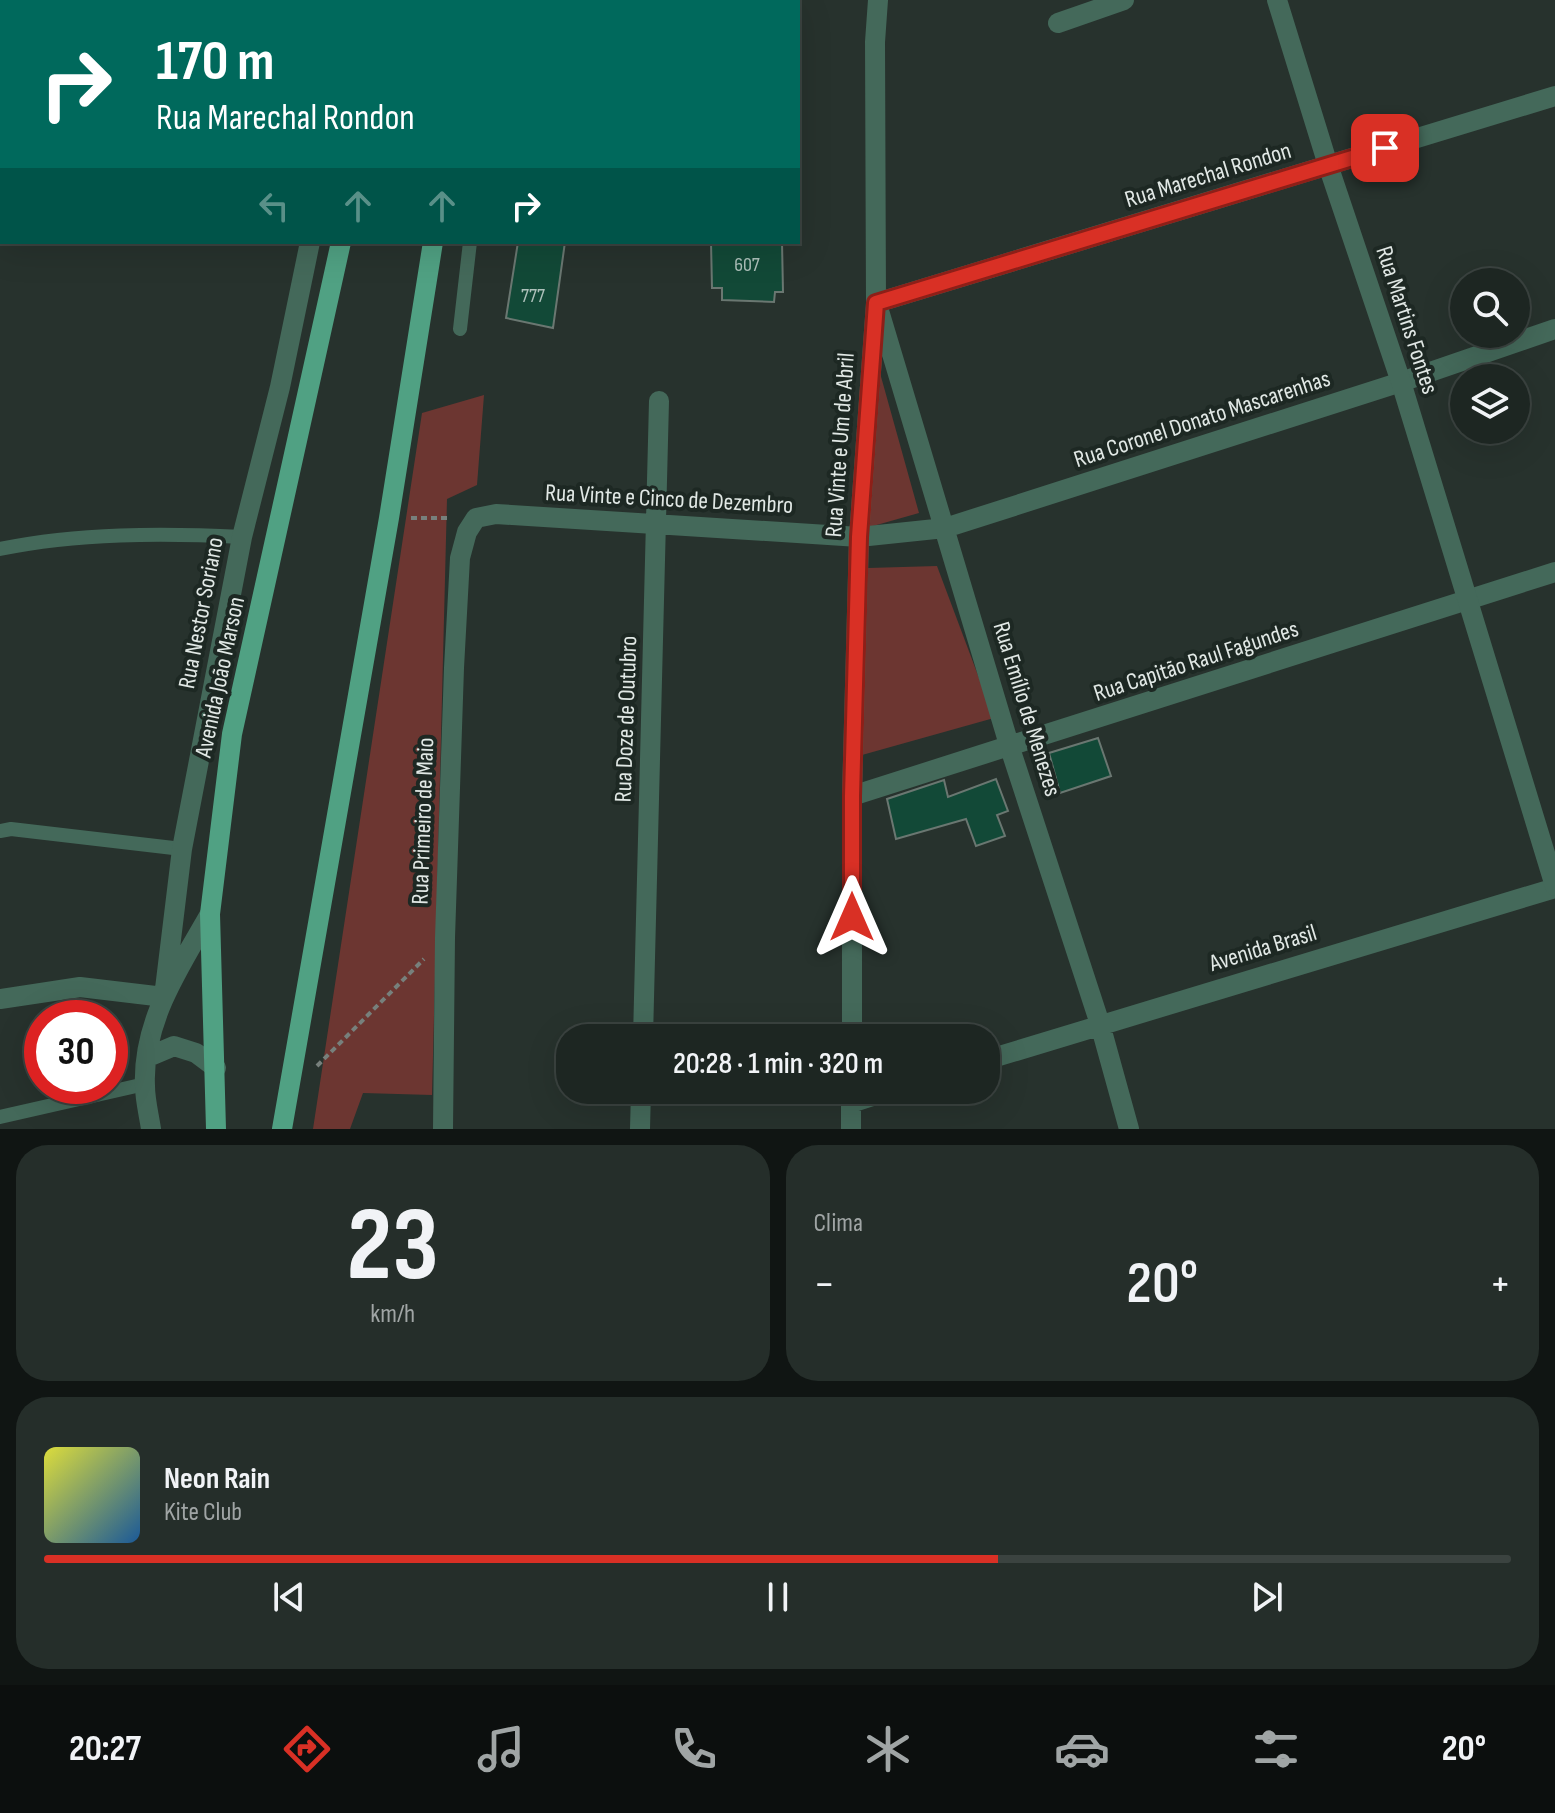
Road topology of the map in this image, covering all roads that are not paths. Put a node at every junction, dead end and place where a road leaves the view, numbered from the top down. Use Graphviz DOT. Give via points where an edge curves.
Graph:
graph roads {
  1 [pos="878,0"];
  2 [pos="1124,0"];
  3 [pos="1277,0"];
  4 [pos="1058,23"];
  5 [pos="1555,96"];
  6 [pos="1328,165"];
  7 [pos="310,244"];
  8 [pos="341,244"];
  9 [pos="433,244"];
  10 [pos="470,244"];
  11 [pos="876,303"];
  12 [pos="460,329"];
  13 [pos="1555,329"];
  14 [pos="1401,382"];
  15 [pos="659,401"];
  16 [pos="476,518"];
  17 [pos="657,524"];
  18 [pos="945,528"];
  19 [pos="242,537"];
  20 [pos="859,537"];
  21 [pos="0,549"];
  22 [pos="1555,572"];
  23 [pos="1469,601"];
  24 [pos="1010,748"];
  25 [pos="852,796"];
  26 [pos="0,831"];
  27 [pos="182,849"];
  28 [pos="1555,887"];
  29 [pos="210,914"];
  30 [pos="164,997"];
  31 [pos="0,999"];
  32 [pos="643,1024"];
  33 [pos="852,1024"];
  34 [pos="1100,1024"];
  35 [pos="1000,1056"];
  36 [pos="148,1057"];
  37 [pos="216,1068"];
  38 [pos="145,1084"];
  39 [pos="641,1104"];
  40 [pos="851,1104"];
  41 [pos="0,1117"];
  42 [pos="151,1129"];
  43 [pos="216,1129"];
  44 [pos="282,1129"];
  45 [pos="443,1129"];
  46 [pos="640,1129"];
  47 [pos="851,1129"];
  48 [pos="1129,1129"];
  1 -- 11 [label="street, Rua Vinte e Um de Abril"];
  2 -- 4 [label="street"];
  3 -- 6 [label="street, Rua Martins Fontes"];
  5 -- 6 [label="street, Rua Marechal Rondon"];
  6 -- 11 [label="street, Rua Marechal Rondon"];
  6 -- 14 [label="street, Rua Martins Fontes"];
  7 -- 19 [label="street, Rua Nestor Soriano"];
  8 -- 29 [label="main road, Avenida João Marson" via="232,734"];
  9 -- 44 [label="main road"];
  10 -- 12 [label="lane"];
  11 -- 18 [label="street, Rua Emílio de Menezes"];
  11 -- 20 [label="street, Rua Vinte e Um de Abril"];
  13 -- 14 [label="street, Rua Coronel Donato Mascarenhas"];
  14 -- 18 [label="street, Rua Coronel Donato Mascarenhas"];
  14 -- 23 [label="street, Rua Martins Fontes"];
  15 -- 17 [label="street, Rua Doze de Outubro"];
  16 -- 17 [label="street, Rua Vinte e Cinco de Dezembro" via="496,514"];
  16 -- 45 [label="street, Rua Primeiro de Maio" via="460,558"];
  17 -- 20 [label="street, Rua Vinte e Cinco de Dezembro"];
  17 -- 32 [label="street, Rua Doze de Outubro"];
  18 -- 20 [label="street, Rua Coronel Donato Mascarenhas"];
  18 -- 24 [label="street, Rua Emílio de Menezes"];
  19 -- 21 [label="lane" via="43,540"];
  19 -- 27 [label="street, Rua Nestor Soriano"];
  20 -- 25 [label="street, Rua Vinte e Um de Abril"];
  22 -- 23 [label="street, Rua Capitão Raul Fagundes"];
  23 -- 24 [label="street, Rua Capitão Raul Fagundes"];
  23 -- 28 [label="street, Rua Martins Fontes"];
  24 -- 25 [label="street, Rua Capitão Raul Fagundes"];
  24 -- 34 [label="street, Rua Emílio de Menezes"];
  25 -- 33 [label="street, Rua Vinte e Um de Abril"];
  26 -- 27 [label="lane"];
  27 -- 30 [label="street, Rua Nestor Soriano"];
  28 -- 34 [label="street, Avenida Brasil"];
  29 -- 30 [label="street"];
  29 -- 37 [label="main road, Avenida João Marson"];
  30 -- 31 [label="street" via="80,987"];
  30 -- 36 [label="street"];
  34 -- 35 [label="street, Avenida Brasil"];
  34 -- 48 [label="street, Rua Emílio de Menezes"];
  36 -- 37 [label="street" via="174,1046 196,1053"];
  36 -- 38 [label="street"];
  37 -- 43 [label="main road, Avenida João Marson"];
  38 -- 41 [label="lane"];
  38 -- 42 [label="street"];
  39 -- 46 [label="street"];
  40 -- 47 [label="street"];
}
